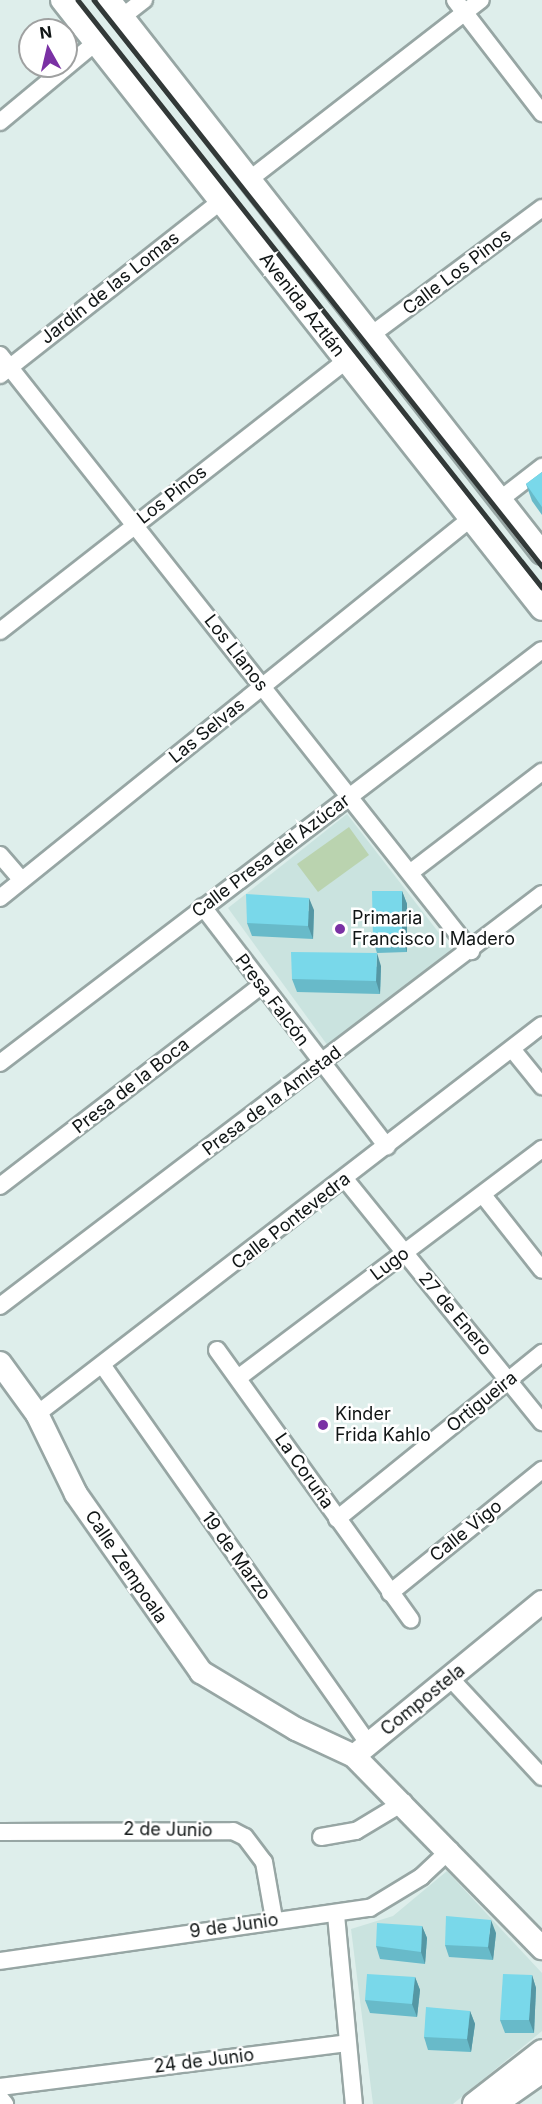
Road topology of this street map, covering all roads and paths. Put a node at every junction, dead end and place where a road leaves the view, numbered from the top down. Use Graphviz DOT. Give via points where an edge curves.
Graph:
graph roads {
  1 [pos="62,0"];
  2 [pos="144,0"];
  3 [pos="481,0"];
  4 [pos="460,6"];
  5 [pos="116,9"];
  6 [pos="95,43"];
  7 [pos="542,113"];
  8 [pos="0,122"];
  9 [pos="250,179"];
  10 [pos="220,202"];
  11 [pos="542,208"];
  12 [pos="371,335"];
  13 [pos="345,361"];
  14 [pos="3,366"];
  15 [pos="542,467"];
  16 [pos="502,498"];
  17 [pos="471,519"];
  18 [pos="135,524"];
  19 [pos="542,553"];
  20 [pos="542,609"];
  21 [pos="0,631"];
  22 [pos="542,650"];
  23 [pos="262,687"];
  24 [pos="542,772"];
  25 [pos="349,796"];
  26 [pos="0,855"];
  27 [pos="411,872"];
  28 [pos="22,880"];
  29 [pos="542,894"];
  30 [pos="0,898"];
  31 [pos="203,907"];
  32 [pos="471,951"];
  33 [pos="261,986"];
  34 [pos="542,1025"];
  35 [pos="512,1049"];
  36 [pos="0,1063"];
  37 [pos="321,1064"];
  38 [pos="542,1086"];
  39 [pos="387,1147"];
  40 [pos="542,1149"];
  41 [pos="345,1179"];
  42 [pos="0,1186"];
  43 [pos="483,1195"];
  44 [pos="405,1253"];
  45 [pos="542,1270"];
  46 [pos="0,1306"];
  47 [pos="217,1350"];
  48 [pos="542,1353"];
  49 [pos="0,1363"];
  50 [pos="103,1366"];
  51 [pos="238,1378"];
  52 [pos="509,1379"];
  53 [pos="37,1414"];
  54 [pos="542,1422"];
  55 [pos="542,1470"];
  56 [pos="337,1519"];
  57 [pos="390,1593"];
  58 [pos="542,1602"];
  59 [pos="411,1620"];
  60 [pos="450,1678"];
  61 [pos="362,1750"];
  62 [pos="542,1777"];
  63 [pos="404,1802"];
  64 [pos="0,1832"];
  65 [pos="321,1838"];
  66 [pos="450,1850"];
  67 [pos="336,1915"];
  68 [pos="274,1919"];
  69 [pos="542,1947"];
  70 [pos="0,1961"];
  71 [pos="347,2043"];
  72 [pos="542,2050"];
  73 [pos="542,2069"];
  74 [pos="0,2087"];
  75 [pos="0,2098"];
  76 [pos="5,2104"];
  77 [pos="354,2104"];
  78 [pos="474,2104"];
  79 [pos="492,2104"];
  1 -- 6 [label="main road, Avenida Aztlán"];
  2 -- 5 [label="street"];
  3 -- 4 [label="street"];
  4 -- 7 [label="street"];
  4 -- 9 [label="street"];
  5 -- 9 [label="main road, Avenida Aztlán"];
  6 -- 8 [label="street"];
  6 -- 10 [label="main road, Avenida Aztlán"];
  9 -- 12 [label="main road, Avenida Aztlán"];
  10 -- 13 [label="main road, Avenida Aztlán"];
  10 -- 14 [label="street, Jardín de las Lomas"];
  11 -- 12 [label="street, Calle Los Pinos"];
  12 -- 16 [label="main road, Avenida Aztlán"];
  13 -- 17 [label="main road, Avenida Aztlán"];
  13 -- 18 [label="street, Los Pinos"];
  14 -- 18 [label="street, Los Llanos"];
  15 -- 16 [label="street"];
  16 -- 19 [label="main road, Avenida Aztlán"];
  17 -- 20 [label="main road, Avenida Aztlán"];
  17 -- 23 [label="street, Las Selvas"];
  18 -- 21 [label="street, Los Pinos"];
  18 -- 23 [label="street, Los Llanos"];
  22 -- 25 [label="street, Calle Presa del Azúcar"];
  23 -- 25 [label="street, Los Llanos"];
  23 -- 28 [label="street, Las Selvas"];
  24 -- 27 [label="street"];
  25 -- 27 [label="street, Los Llanos"];
  25 -- 31 [label="street, Calle Presa del Azúcar"];
  26 -- 28 [label="street"];
  27 -- 32 [label="street, Los Llanos"];
  28 -- 30 [label="street, Las Selvas"];
  29 -- 32 [label="street, Presa de la Amistad"];
  31 -- 33 [label="street, Presa Falcón"];
  31 -- 36 [label="street, Calle Presa del Azúcar"];
  32 -- 37 [label="street, Presa de la Amistad"];
  33 -- 37 [label="street, Presa Falcón"];
  33 -- 42 [label="street, Presa de la Boca"];
  34 -- 35 [label="street, Calle Pontevedra"];
  35 -- 38 [label="street"];
  35 -- 39 [label="street, Calle Pontevedra"];
  37 -- 39 [label="street, Presa Falcón"];
  37 -- 46 [label="street, Presa de la Amistad"];
  39 -- 41 [label="street, Calle Pontevedra"];
  40 -- 43 [label="street, Lugo"];
  41 -- 44 [label="street, 27 de Enero"];
  41 -- 50 [label="street, Calle Pontevedra"];
  43 -- 44 [label="street, Lugo"];
  43 -- 45 [label="street"];
  44 -- 51 [label="street, Lugo"];
  44 -- 52 [label="street, 27 de Enero"];
  47 -- 51 [label="street, La Coruña"];
  48 -- 52 [label="street, Ortigueira"];
  49 -- 53 [label="main road, Calle Zempoala"];
  50 -- 53 [label="street, Calle Pontevedra"];
  50 -- 61 [label="street, 19 de Marzo"];
  51 -- 56 [label="street, La Coruña"];
  52 -- 54 [label="street, 27 de Enero"];
  52 -- 56 [label="street, Ortigueira"];
  53 -- 61 [label="main road, Calle Zempoala" via="76,1494 201,1672 296,1729"];
  55 -- 57 [label="street, Calle Vigo"];
  56 -- 57 [label="street, La Coruña"];
  57 -- 59 [label="street, La Coruña"];
  58 -- 60 [label="main road, Compostela"];
  60 -- 61 [label="main road, Compostela"];
  60 -- 62 [label="street"];
  61 -- 63 [label="main road, 19 de Marzo"];
  63 -- 65 [label="street" via="356,1831"];
  63 -- 66 [label="main road, 19 de Marzo"];
  64 -- 68 [label="street, 2 de Junio" via="233,1832 245,1837 264,1862"];
  66 -- 67 [label="street, 9 de Junio" via="392,1897"];
  66 -- 69 [label="main road, 19 de Marzo"];
  67 -- 68 [label="street, 9 de Junio"];
  67 -- 71 [label="street"];
  68 -- 70 [label="street, 9 de Junio"];
  71 -- 74 [label="street, 24 de Junio"];
  71 -- 77 [label="street"];
  72 -- 78 [label="main road"];
  73 -- 79 [label="main road"];
  75 -- 76 [label="street"];
}
